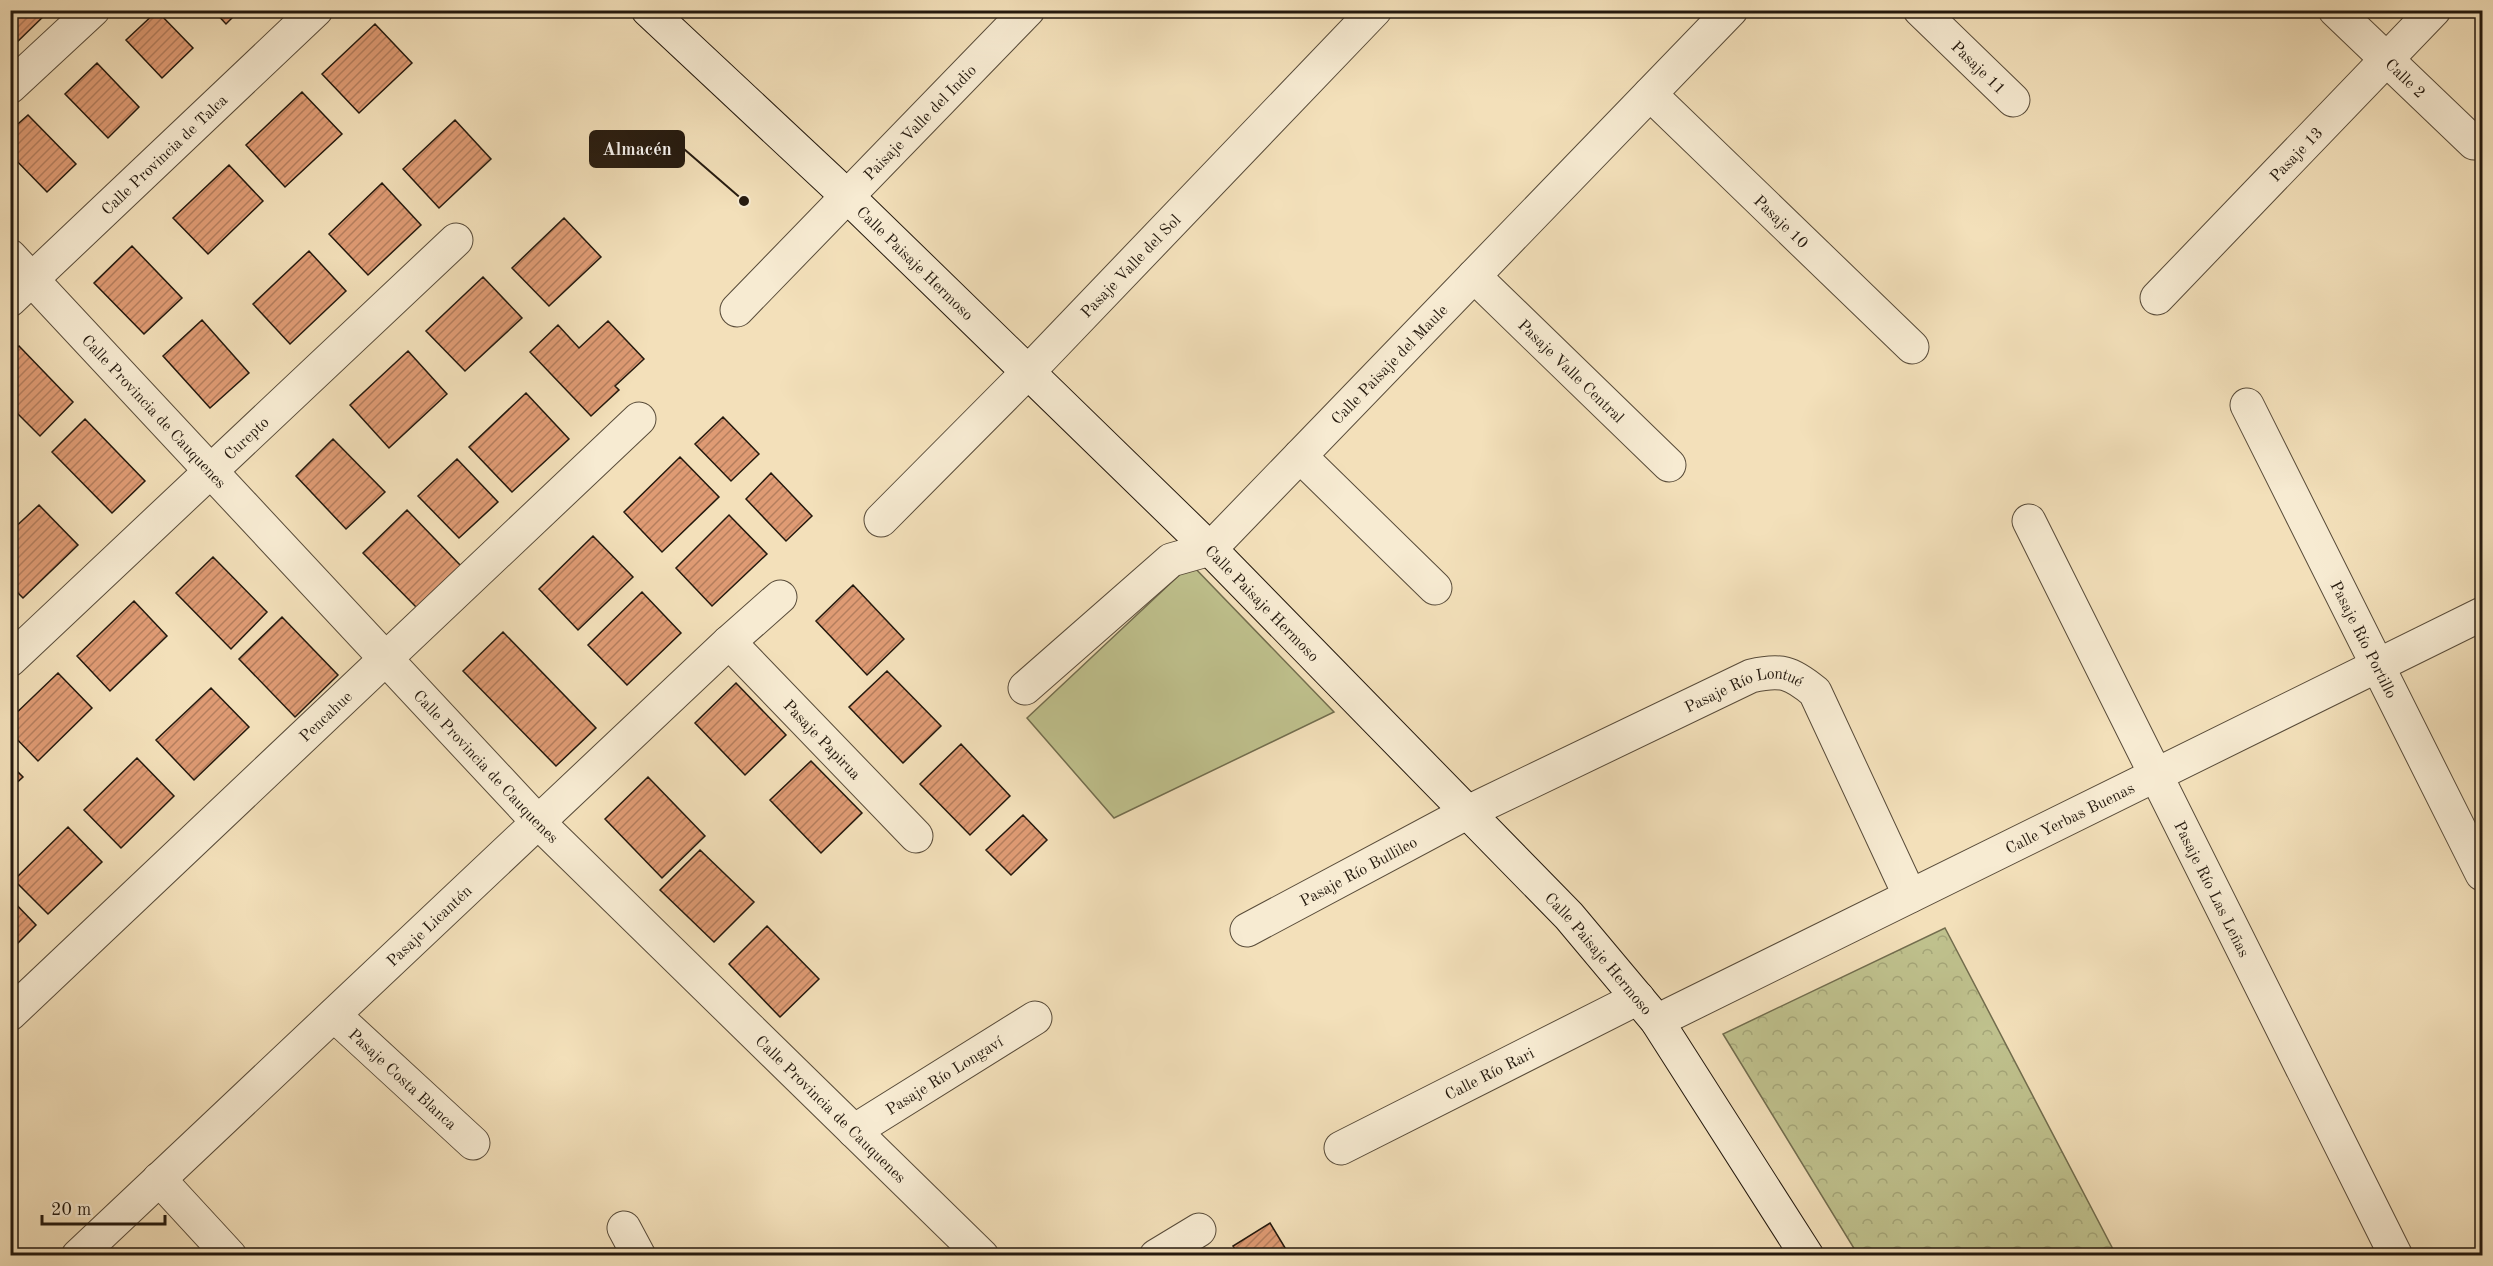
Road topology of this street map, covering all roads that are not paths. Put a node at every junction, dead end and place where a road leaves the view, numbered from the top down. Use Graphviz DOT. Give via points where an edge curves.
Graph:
graph roads {
  1 [pos="93,10"];
  2 [pos="316,10"];
  3 [pos="1028,10"];
  4 [pos="1375,10"];
  5 [pos="1731,10"];
  6 [pos="1920,10"];
  7 [pos="2335,10"];
  8 [pos="2434,10"];
  9 [pos="663,15"];
  10 [pos="2387,60"];
  11 [pos="10,87"];
  12 [pos="1650,94"];
  13 [pos="2013,100"];
  14 [pos="2474,143"];
  15 [pos="847,196"];
  16 [pos="456,240"];
  17 [pos="1474,276"];
  18 [pos="18,278"];
  19 [pos="2157,298"];
  20 [pos="737,310"];
  21 [pos="1912,347"];
  22 [pos="1027,373"];
  23 [pos="2247,405"];
  24 [pos="639,418"];
  25 [pos="1300,456"];
  26 [pos="1669,465"];
  27 [pos="212,471"];
  28 [pos="881,520"];
  29 [pos="2029,521"];
  30 [pos="1210,549"];
  31 [pos="1435,588"];
  32 [pos="780,597"];
  33 [pos="2482,614"];
  34 [pos="729,642"];
  35 [pos="385,658"];
  36 [pos="10,660"];
  37 [pos="2377,666"];
  38 [pos="1025,688"];
  39 [pos="2155,775"];
  40 [pos="1468,812"];
  41 [pos="539,823"];
  42 [pos="916,836"];
  43 [pos="2482,874"];
  44 [pos="1910,896"];
  45 [pos="1248,930"];
  46 [pos="1647,1010"];
  47 [pos="10,1014"];
  48 [pos="334,1015"];
  49 [pos="1035,1018"];
  50 [pos="854,1131"];
  51 [pos="473,1143"];
  52 [pos="1341,1148"];
  53 [pos="159,1179"];
  54 [pos="1199,1230"];
  55 [pos="78,1256"];
  56 [pos="230,1256"];
  57 [pos="982,1256"];
  58 [pos="1156,1256"];
  59 [pos="1807,1256"];
  60 [pos="2396,1256"];
  1 -- 11 [label="street"];
  2 -- 18 [label="street, Calle Provincia de Talca"];
  3 -- 15 [label="street, Paisaje Valle del Indio"];
  4 -- 22 [label="street, Pasaje Valle del Sol"];
  5 -- 12 [label="street, Calle Paisaje del Maule"];
  6 -- 13 [label="street, Pasaje 11"];
  7 -- 10 [label="street, Calle 2"];
  8 -- 10 [label="street, Pasaje 13"];
  9 -- 15 [label="street, Calle Paisaje Hermoso"];
  10 -- 14 [label="street, Calle 2"];
  10 -- 19 [label="street, Pasaje 13"];
  12 -- 17 [label="street, Calle Paisaje del Maule"];
  12 -- 21 [label="street, Pasaje 10"];
  15 -- 20 [label="street, Paisaje Valle del Indio"];
  15 -- 22 [label="street, Calle Paisaje Hermoso"];
  16 -- 27 [label="street, Curepto"];
  17 -- 25 [label="street, Calle Paisaje del Maule"];
  17 -- 26 [label="street, Pasaje Valle Central"];
  18 -- 27 [label="street, Calle Provincia de Cauquenes"];
  22 -- 28 [label="street, Pasaje Valle del Sol"];
  22 -- 30 [label="street, Calle Paisaje Hermoso"];
  23 -- 37 [label="street, Pasaje Río Portillo"];
  24 -- 35 [label="street, Pencahue"];
  25 -- 30 [label="street, Calle Paisaje del Maule"];
  25 -- 31 [label="street"];
  27 -- 35 [label="street, Calle Provincia de Cauquenes"];
  27 -- 36 [label="street, Curepto"];
  29 -- 39 [label="street, Pasaje Río Las Leñas"];
  30 -- 38 [label="street, Calle Paisaje del Maule" via="1171,561"];
  30 -- 40 [label="street, Calle Paisaje Hermoso"];
  32 -- 34 [label="street, Pasaje Licantén"];
  33 -- 37 [label="street, Calle Yerbas Buenas"];
  34 -- 41 [label="street, Pasaje Licantén"];
  34 -- 42 [label="street, Pasaje Papirua"];
  35 -- 41 [label="street, Calle Provincia de Cauquenes"];
  35 -- 47 [label="street, Pencahue"];
  37 -- 39 [label="street, Calle Yerbas Buenas"];
  37 -- 43 [label="street, Pasaje Río Portillo"];
  39 -- 44 [label="street, Calle Yerbas Buenas"];
  39 -- 60 [label="street, Pasaje Río Las Leñas"];
  40 -- 44 [label="street, Pasaje Río Lontué" via="1751,676 1786,672 1815,692"];
  40 -- 45 [label="street, Pasaje Río Bullileo"];
  40 -- 46 [label="street, Calle Paisaje Hermoso" via="1569,916"];
  41 -- 48 [label="street, Pasaje Licantén"];
  41 -- 50 [label="street, Calle Provincia de Cauquenes"];
  44 -- 46 [label="street, Calle Yerbas Buenas"];
  46 -- 52 [label="street, Calle Río Rari"];
  46 -- 59 [label="street, Calle Paisaje Hermoso"];
  48 -- 51 [label="street, Pasaje Costa Blanca"];
  48 -- 53 [label="street, Pasaje Licantén"];
  49 -- 50 [label="street, Pasaje Río Longaví"];
  50 -- 57 [label="street, Calle Provincia de Cauquenes"];
  53 -- 55 [label="street, Pasaje Licantén"];
  53 -- 56 [label="street"];
  54 -- 58 [label="street"];
}
